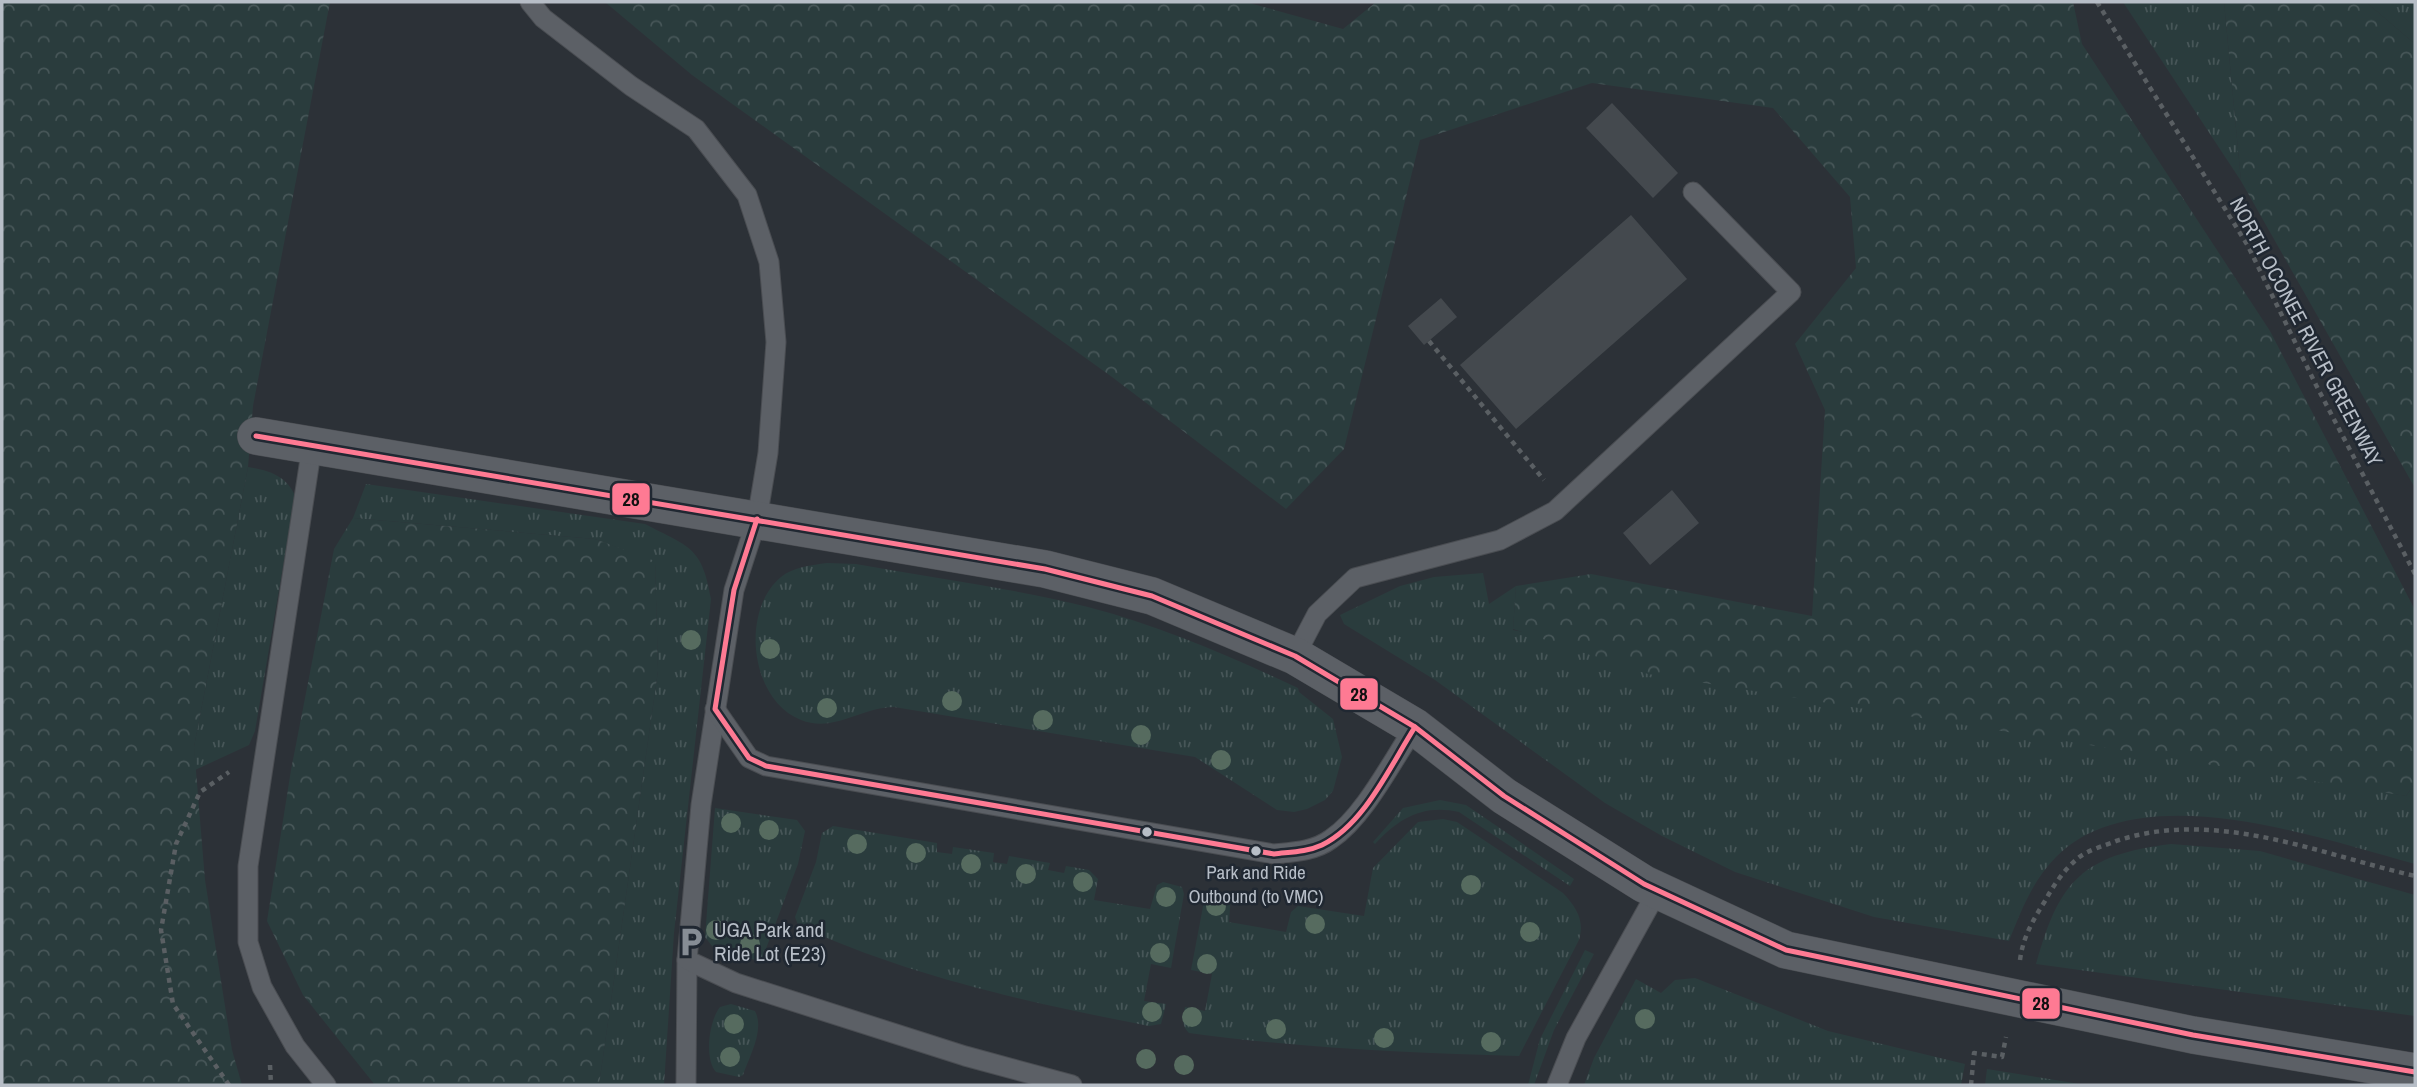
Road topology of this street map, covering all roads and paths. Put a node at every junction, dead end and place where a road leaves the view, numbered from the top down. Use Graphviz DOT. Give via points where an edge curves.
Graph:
graph roads {
  1 [pos="530,2"];
  2 [pos="2097,2"];
  3 [pos="1693,192"];
  4 [pos="1429,341"];
  5 [pos="256,436"];
  6 [pos="312,446"];
  7 [pos="1547,484"];
  8 [pos="757,519"];
  9 [pos="2415,574"];
  10 [pos="1295,656"];
  11 [pos="715,709"];
  12 [pos="1415,727"];
  13 [pos="267,745"];
  14 [pos="2415,876"];
  15 [pos="1658,890"];
  16 [pos="2022,947"];
  17 [pos="687,960"];
  18 [pos="2005,1040"];
  19 [pos="2415,1072"];
  20 [pos="229,1085"];
  21 [pos="326,1085"];
  22 [pos="686,1085"];
  23 [pos="1072,1085"];
  24 [pos="1557,1085"];
  25 [pos="1971,1085"];
  1 -- 8 [label="lane" via="554,27 631,86 696,129 747,195 769,262 776,342 768,453"];
  2 -- 9 [label="path, NORTH OCONEE RIVER GREENWAY" via="2249,246"];
  3 -- 10 [label="lane" via="1791,292 1555,511 1500,540 1355,578 1317,614"];
  4 -- 7 [label="path"];
  5 -- 6 [label="street"];
  6 -- 8 [label="street"];
  6 -- 13 [label="lane"];
  8 -- 10 [label="street" via="1045,569 1152,596"];
  8 -- 11 [label="lane" via="734,590"];
  10 -- 12 [label="street"];
  11 -- 12 [label="lane" via="748,758 766,766 1275,854 1307,850 1338,833 1352,820"];
  11 -- 17 [label="lane"];
  12 -- 15 [label="street" via="1504,796"];
  13 -- 20 [label="path" via="200,792 176,844 161,930 173,1004"];
  13 -- 21 [label="lane" via="248,866 248,942 262,987 295,1046"];
  14 -- 16 [label="path" via="2295,842 2200,830 2155,831 2079,857 2052,888"];
  15 -- 19 [label="street" via="1786,950 2193,1035"];
  15 -- 24 [label="lane" via="1576,1038"];
  17 -- 22 [label="lane"];
  17 -- 23 [label="lane" via="736,983"];
  18 -- 25 [label="path" via="2002,1057 1975,1054"];
}
